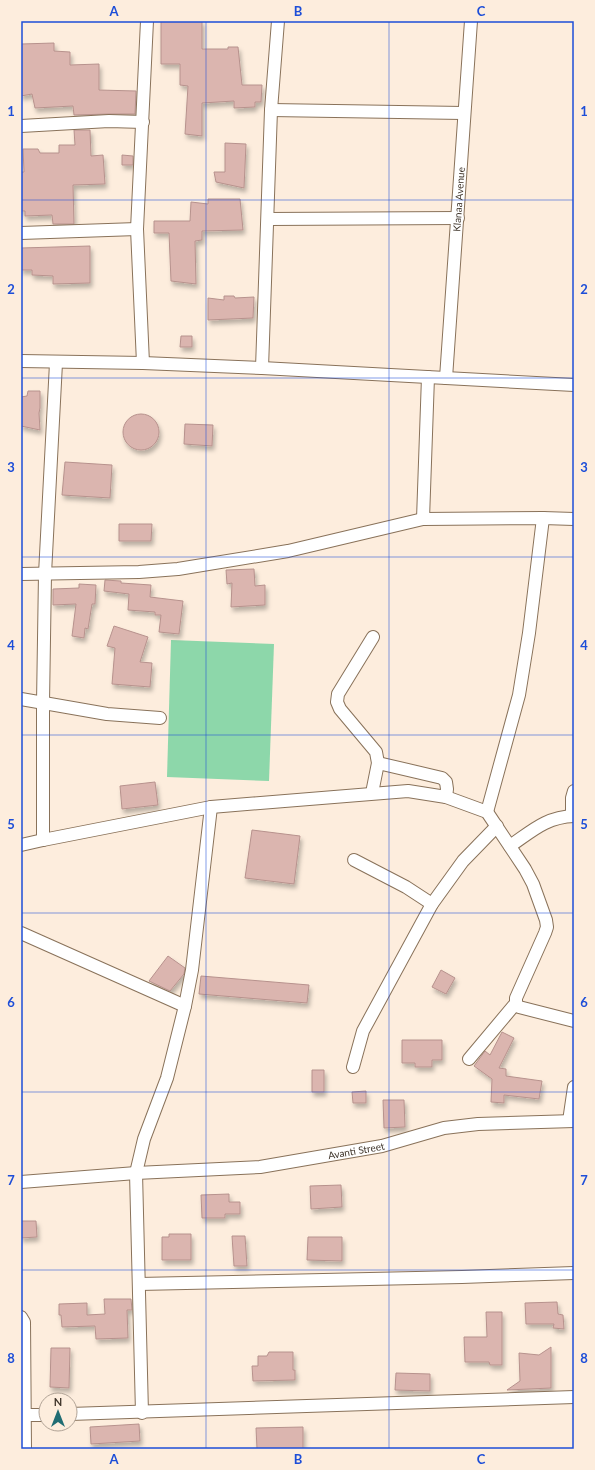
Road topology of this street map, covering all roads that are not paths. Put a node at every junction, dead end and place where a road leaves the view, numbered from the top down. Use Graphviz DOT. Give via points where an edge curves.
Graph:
graph roads {
  1 [pos="147,21"];
  2 [pos="278,21"];
  3 [pos="471,21"];
  4 [pos="271,110"];
  5 [pos="463,113"];
  6 [pos="142,122"];
  7 [pos="21,126"];
  8 [pos="458,218"];
  9 [pos="268,219"];
  10 [pos="137,229"];
  11 [pos="21,233"];
  12 [pos="21,361"];
  13 [pos="56,363"];
  14 [pos="142,363"];
  15 [pos="262,368"];
  16 [pos="428,377"];
  17 [pos="446,378"];
  18 [pos="574,385"];
  19 [pos="543,518"];
  20 [pos="423,519"];
  21 [pos="574,519"];
  22 [pos="21,574"];
  23 [pos="45,574"];
  24 [pos="373,636"];
  25 [pos="21,699"];
  26 [pos="43,703"];
  27 [pos="160,718"];
  28 [pos="378,763"];
  29 [pos="574,791"];
  30 [pos="372,793"];
  31 [pos="446,797"];
  32 [pos="211,807"];
  33 [pos="487,812"];
  34 [pos="573,816"];
  35 [pos="497,826"];
  36 [pos="43,840"];
  37 [pos="21,845"];
  38 [pos="510,846"];
  39 [pos="354,860"];
  40 [pos="432,904"];
  41 [pos="21,933"];
  42 [pos="516,1003"];
  43 [pos="185,1006"];
  44 [pos="574,1021"];
  45 [pos="469,1059"];
  46 [pos="353,1067"];
  47 [pos="574,1087"];
  48 [pos="572,1121"];
  49 [pos="136,1173"];
  50 [pos="21,1182"];
  51 [pos="574,1273"];
  52 [pos="140,1284"];
  53 [pos="21,1317"];
  54 [pos="574,1397"];
  55 [pos="142,1413"];
  56 [pos="78,1414"];
  57 [pos="25,1415"];
  58 [pos="38,1415"];
  59 [pos="25,1449"];
  1 -- 6 [label="street"];
  2 -- 4 [label="street"];
  3 -- 5 [label="street, Klanaa Avenue"];
  4 -- 5 [label="street"];
  4 -- 9 [label="street"];
  5 -- 8 [label="street, Klanaa Avenue"];
  6 -- 7 [label="street"];
  6 -- 10 [label="street"];
  8 -- 9 [label="street"];
  8 -- 17 [label="street, Klanaa Avenue"];
  9 -- 15 [label="street"];
  10 -- 11 [label="street"];
  10 -- 14 [label="street"];
  12 -- 13 [label="street"];
  13 -- 14 [label="street"];
  13 -- 23 [label="street"];
  14 -- 15 [label="street"];
  15 -- 16 [label="street"];
  16 -- 17 [label="street"];
  16 -- 20 [label="street"];
  17 -- 18 [label="street"];
  19 -- 20 [label="street"];
  19 -- 21 [label="street"];
  19 -- 33 [label="street" via="519,695"];
  20 -- 23 [label="street" via="288,551 214,564 139,572"];
  22 -- 23 [label="street"];
  23 -- 26 [label="street"];
  24 -- 28 [label="street" via="338,694 337,702 376,752"];
  25 -- 26 [label="street"];
  26 -- 27 [label="street" via="107,714"];
  26 -- 36 [label="street"];
  28 -- 30 [label="street"];
  28 -- 31 [label="street" via="442,778 446,782"];
  29 -- 34 [label="street"];
  30 -- 31 [label="street" via="408,791"];
  30 -- 32 [label="street"];
  31 -- 33 [label="street"];
  32 -- 36 [label="street"];
  32 -- 43 [label="street" via="192,970"];
  33 -- 35 [label="street"];
  34 -- 38 [label="street" via="544,822"];
  35 -- 38 [label="street"];
  35 -- 40 [label="street" via="463,861"];
  36 -- 37 [label="street"];
  38 -- 42 [label="street" via="525,869 546,920 545,933"];
  39 -- 40 [label="street" via="406,887"];
  40 -- 46 [label="street" via="364,1031"];
  41 -- 43 [label="street"];
  42 -- 44 [label="street" via="519,1007"];
  42 -- 45 [label="street"];
  43 -- 49 [label="street" via="167,1078 144,1139"];
  47 -- 48 [label="street"];
  48 -- 49 [label="street, Avanti Street" via="478,1124 444,1128 382,1146 260,1167"];
  49 -- 50 [label="street, Avanti Street"];
  49 -- 52 [label="street"];
  51 -- 52 [label="street"];
  52 -- 55 [label="street"];
  53 -- 57 [label="street" via="24,1322"];
  54 -- 55 [label="street"];
  55 -- 56 [label="street"];
  57 -- 58 [label="street"];
  57 -- 59 [label="street"];
}
